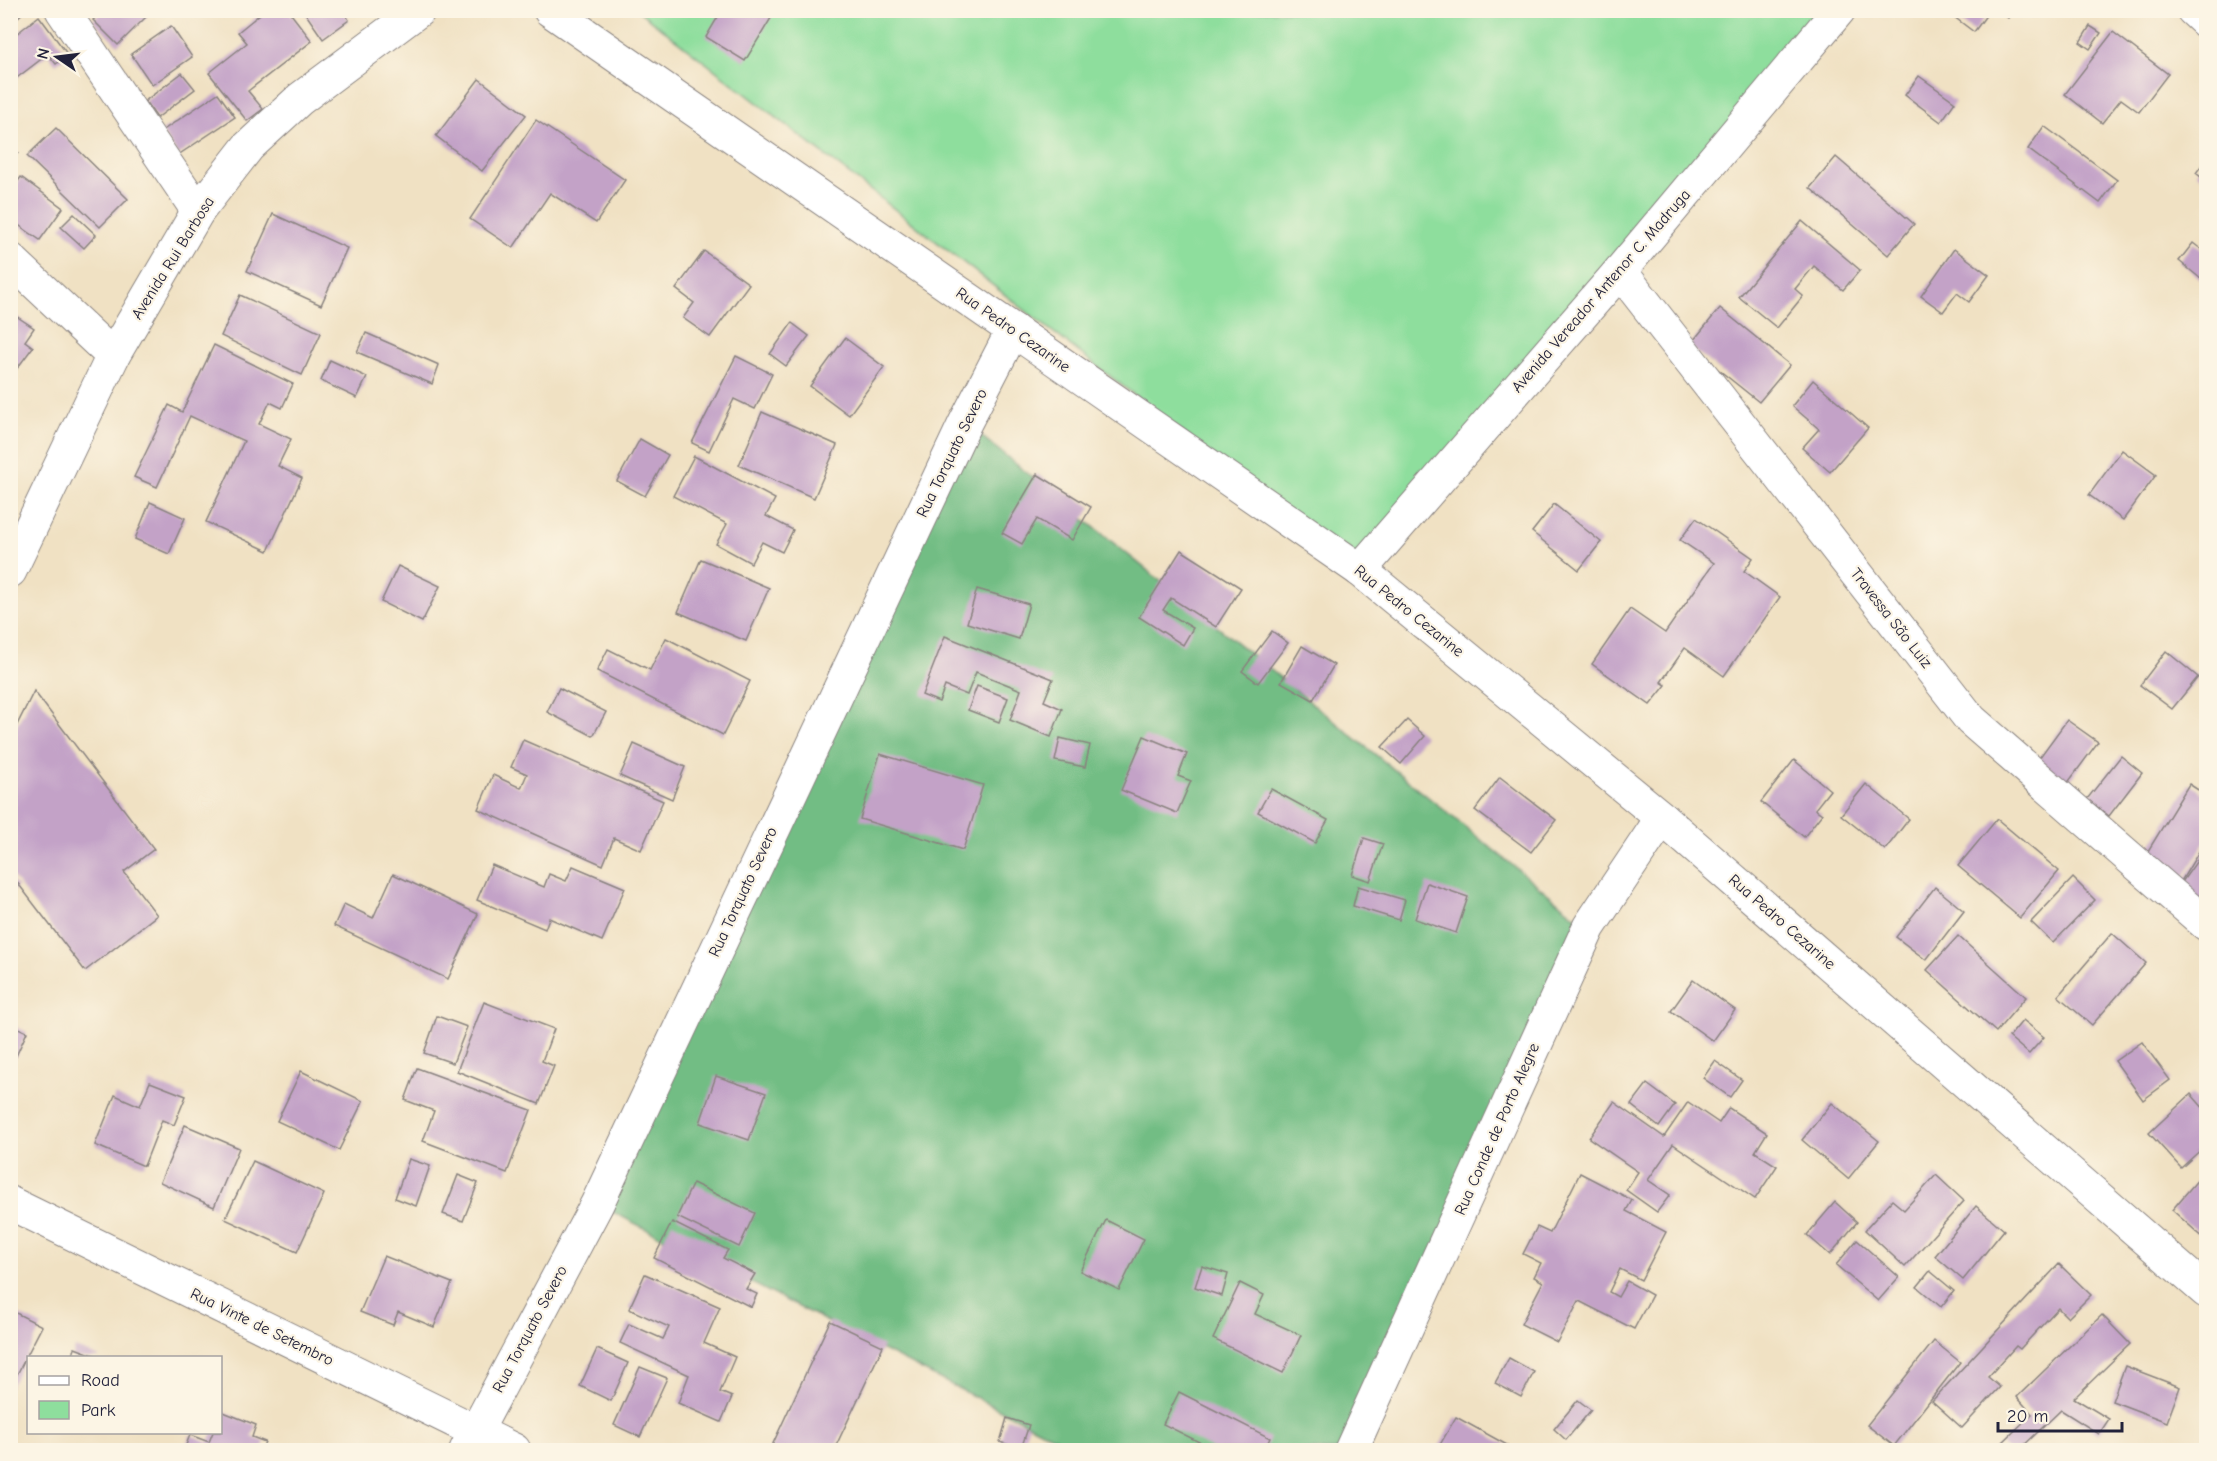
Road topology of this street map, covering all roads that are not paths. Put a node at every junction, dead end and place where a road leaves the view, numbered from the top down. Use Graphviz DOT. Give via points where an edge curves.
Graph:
graph roads {
  1 [pos="62,10"];
  2 [pos="419,10"];
  3 [pos="550,10"];
  4 [pos="1839,10"];
  5 [pos="2193,10"];
  6 [pos="2206,22"];
  7 [pos="198,211"];
  8 [pos="10,259"];
  9 [pos="1620,271"];
  10 [pos="1013,330"];
  11 [pos="113,356"];
  12 [pos="1360,570"];
  13 [pos="10,571"];
  14 [pos="1662,818"];
  15 [pos="2206,924"];
  16 [pos="10,1203"];
  17 [pos="2206,1291"];
  18 [pos="470,1441"];
  19 [pos="514,1450"];
  20 [pos="1351,1450"];
  1 -- 7 [label="street"];
  2 -- 7 [label="street, Avenida Rui Barbosa" via="291,107 248,147"];
  3 -- 10 [label="street, Rua Pedro Cezarine"];
  4 -- 9 [label="street, Avenida Vereador Antenor C. Madruga"];
  5 -- 6 [label="street"];
  7 -- 11 [label="street, Avenida Rui Barbosa"];
  8 -- 11 [label="street"];
  9 -- 12 [label="street, Avenida Vereador Antenor C. Madruga"];
  9 -- 15 [label="street, Travessa São Luiz" via="1971,720"];
  10 -- 12 [label="street, Rua Pedro Cezarine"];
  10 -- 18 [label="street, Rua Torquato Severo" via="954,445 597,1203"];
  11 -- 13 [label="street, Avenida Rui Barbosa"];
  12 -- 14 [label="street, Rua Pedro Cezarine"];
  14 -- 17 [label="street, Rua Pedro Cezarine"];
  14 -- 20 [label="street, Rua Conde de Porto Alegre" via="1589,927"];
  16 -- 18 [label="street, Rua Vinte de Setembro"];
  18 -- 19 [label="street, Rua Vinte de Setembro"];
}
